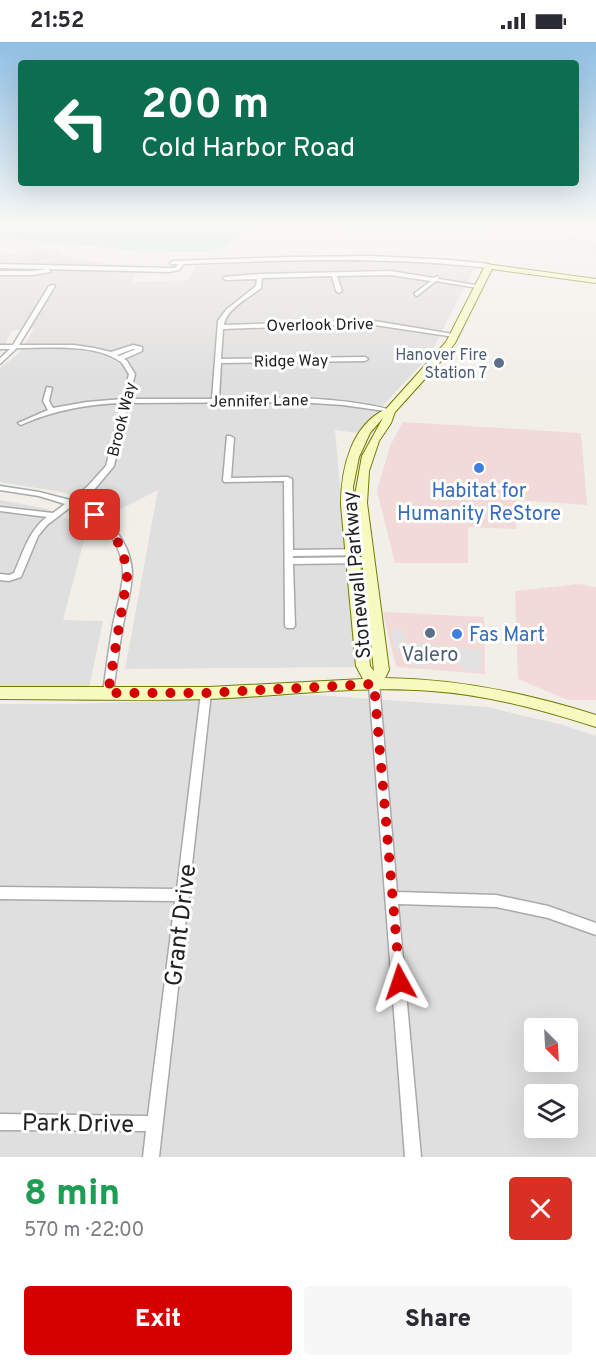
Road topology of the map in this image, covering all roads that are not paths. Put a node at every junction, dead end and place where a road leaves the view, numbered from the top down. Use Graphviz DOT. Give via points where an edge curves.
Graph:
graph roads {
  1 [pos="242,277"];
  2 [pos="260,277"];
  3 [pos="335,277"];
  4 [pos="428,277"];
  5 [pos="483,277"];
  6 [pos="568,277"];
  7 [pos="226,278"];
  8 [pos="437,278"];
  9 [pos="596,281"];
  10 [pos="52,286"];
  11 [pos="478,286"];
  12 [pos="339,291"];
  13 [pos="417,294"];
  14 [pos="221,327"];
  15 [pos="453,336"];
  16 [pos="0,347"];
  17 [pos="15,347"];
  18 [pos="113,354"];
  19 [pos="122,358"];
  20 [pos="365,359"];
  21 [pos="218,361"];
  22 [pos="0,362"];
  23 [pos="49,388"];
  24 [pos="215,401"];
  25 [pos="127,402"];
  26 [pos="51,410"];
  27 [pos="390,411"];
  28 [pos="21,423"];
  29 [pos="230,438"];
  30 [pos="0,488"];
  31 [pos="72,503"];
  32 [pos="0,509"];
  33 [pos="52,515"];
  34 [pos="352,556"];
  35 [pos="367,556"];
  36 [pos="288,557"];
  37 [pos="0,577"];
  38 [pos="290,626"];
  39 [pos="374,684"];
  40 [pos="0,693"];
  41 [pos="108,693"];
  42 [pos="206,693"];
  43 [pos="596,721"];
  44 [pos="0,893"];
  45 [pos="184,895"];
  46 [pos="392,898"];
  47 [pos="596,929"];
  48 [pos="0,1122"];
  49 [pos="156,1124"];
  50 [pos="151,1157"];
  51 [pos="413,1157"];
  1 -- 7 [label="street"];
  2 -- 14 [label="street" via="259,287 228,311"];
  3 -- 12 [label="street"];
  4 -- 8 [label="street"];
  5 -- 11 [label="street, Stonewall Parkway"];
  6 -- 9 [label="street"];
  8 -- 11 [label="street"];
  8 -- 13 [label="street"];
  10 -- 17 [label="street"];
  11 -- 15 [label="street, Stonewall Parkway"];
  14 -- 15 [label="street, Overlook Drive" via="368,322"];
  14 -- 21 [label="street"];
  15 -- 27 [label="street, Stonewall Parkway" via="431,368"];
  16 -- 17 [label="street, Brook Way"];
  17 -- 18 [label="street, Brook Way" via="89,349"];
  17 -- 22 [label="street"];
  18 -- 19 [label="street, Brook Way"];
  18 -- 19 [label="street" via="140,348"];
  19 -- 25 [label="street, Brook Way" via="132,374"];
  20 -- 21 [label="street, Ridge Way"];
  21 -- 24 [label="street"];
  23 -- 26 [label="street" via="46,401"];
  24 -- 25 [label="street, Jennifer Lane"];
  24 -- 27 [label="street, Jennifer Lane" via="333,399"];
  25 -- 26 [label="street, Jennifer Lane"];
  25 -- 31 [label="street, Brook Way" via="110,466"];
  26 -- 28 [label="street, Jennifer Lane"];
  27 -- 34 [label="street, Stonewall Parkway" via="377,417 365,432 353,458 347,487"];
  27 -- 35 [label="street, Stonewall Parkway" via="367,456 362,478"];
  29 -- 36 [label="street" via="226,480 288,479"];
  30 -- 31 [label="street"];
  31 -- 33 [label="street, Brook Way"];
  31 -- 41 [label="street" via="109,528 127,566"];
  32 -- 33 [label="street"];
  33 -- 37 [label="street" via="34,536 21,572 14,577"];
  34 -- 35 [label="street"];
  34 -- 36 [label="street"];
  34 -- 39 [label="street, Stonewall Parkway" via="363,666"];
  35 -- 39 [label="street, Stonewall Parkway" via="382,670"];
  36 -- 38 [label="street"];
  39 -- 42 [label="street"];
  39 -- 43 [label="street" via="466,689"];
  39 -- 46 [label="street"];
  40 -- 41 [label="street"];
  41 -- 42 [label="street"];
  42 -- 45 [label="street, Grant Drive"];
  44 -- 45 [label="street"];
  45 -- 49 [label="street, Grant Drive"];
  46 -- 47 [label="street" via="496,901 548,912"];
  46 -- 51 [label="street"];
  48 -- 49 [label="street, Park Drive"];
  49 -- 50 [label="street, Grant Drive"];
}
